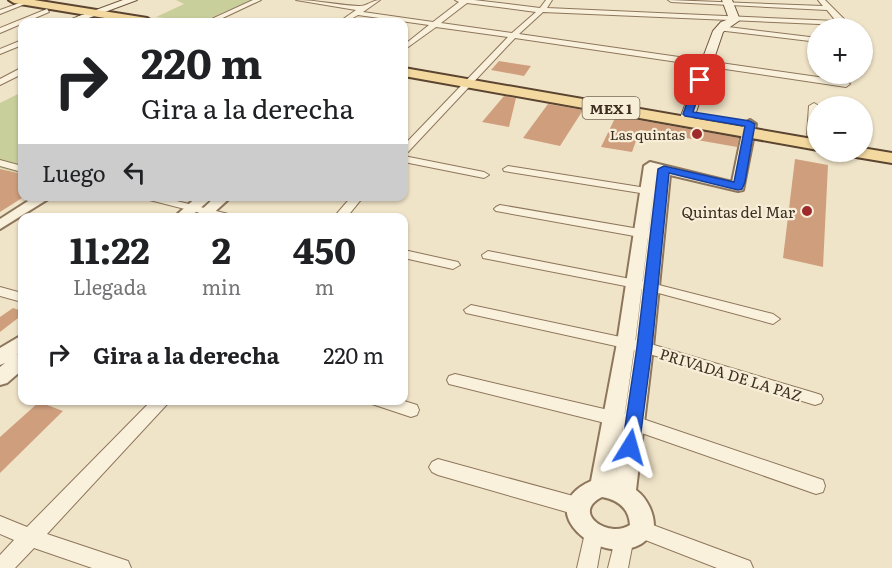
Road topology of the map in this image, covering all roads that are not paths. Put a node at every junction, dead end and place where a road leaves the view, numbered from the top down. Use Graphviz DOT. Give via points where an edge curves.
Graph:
graph roads {
  1 [pos="132,0"];
  2 [pos="258,0"];
  3 [pos="299,0"];
  4 [pos="377,0"];
  5 [pos="461,0"];
  6 [pos="549,0"];
  7 [pos="671,0"];
  8 [pos="822,0"];
  9 [pos="728,2"];
  10 [pos="0,3"];
  11 [pos="19,3"];
  12 [pos="829,8"];
  13 [pos="539,10"];
  14 [pos="47,11"];
  15 [pos="361,11"];
  16 [pos="0,12"];
  17 [pos="88,15"];
  18 [pos="31,18"];
  19 [pos="79,18"];
  20 [pos="99,18"];
  21 [pos="113,18"];
  22 [pos="218,18"];
  23 [pos="349,18"];
  24 [pos="401,18"];
  25 [pos="408,19"];
  26 [pos="735,20"];
  27 [pos="18,23"];
  28 [pos="436,24"];
  29 [pos="720,28"];
  30 [pos="0,31"];
  31 [pos="513,36"];
  32 [pos="807,39"];
  33 [pos="18,44"];
  34 [pos="408,45"];
  35 [pos="0,52"];
  36 [pos="706,64"];
  37 [pos="408,67"];
  38 [pos="408,72"];
  39 [pos="18,73"];
  40 [pos="807,78"];
  41 [pos="471,80"];
  42 [pos="0,82"];
  43 [pos="687,117"];
  44 [pos="749,129"];
  45 [pos="807,138"];
  46 [pos="873,145"];
  47 [pos="408,146"];
  48 [pos="892,148"];
  49 [pos="873,155"];
  50 [pos="892,158"];
  51 [pos="408,160"];
  52 [pos="0,163"];
  53 [pos="18,168"];
  54 [pos="508,169"];
  55 [pos="484,175"];
  56 [pos="654,192"];
  57 [pos="21,201"];
  58 [pos="38,201"];
  59 [pos="165,201"];
  60 [pos="215,201"];
  61 [pos="354,201"];
  62 [pos="202,208"];
  63 [pos="500,209"];
  64 [pos="19,213"];
  65 [pos="220,213"];
  66 [pos="344,213"];
  67 [pos="18,214"];
  68 [pos="0,215"];
  69 [pos="0,225"];
  70 [pos="648,234"];
  71 [pos="408,255"];
  72 [pos="488,255"];
  73 [pos="453,265"];
  74 [pos="643,285"];
  75 [pos="0,291"];
  76 [pos="18,297"];
  77 [pos="471,310"];
  78 [pos="773,319"];
  79 [pos="18,344"];
  80 [pos="635,345"];
  81 [pos="0,358"];
  82 [pos="18,363"];
  83 [pos="0,378"];
  84 [pos="455,380"];
  85 [pos="815,399"];
  86 [pos="158,405"];
  87 [pos="394,405"];
  88 [pos="411,410"];
  89 [pos="614,418"];
  90 [pos="634,423"];
  91 [pos="438,467"];
  92 [pos="816,486"];
  93 [pos="613,490"];
  94 [pos="577,506"];
  95 [pos="0,525"];
  96 [pos="642,530"];
  97 [pos="31,538"];
  98 [pos="592,540"];
  99 [pos="620,557"];
  100 [pos="0,568"];
  101 [pos="121,568"];
  102 [pos="587,568"];
  103 [pos="743,568"];
  1 -- 17 [label="main road"];
  2 -- 22 [label="street"];
  3 -- 15 [label="street"];
  4 -- 15 [label="street"];
  5 -- 13 [label="street"];
  5 -- 28 [label="street"];
  6 -- 13 [label="street"];
  7 -- 9 [label="street"];
  8 -- 12 [label="street"];
  9 -- 12 [label="street"];
  9 -- 26 [label="main road"];
  10 -- 11 [label="main road"];
  11 -- 14 [label="main road"];
  11 -- 16 [label="street"];
  11 -- 17 [label="main road"];
  12 -- 26 [label="street" via="840,19 839,23"];
  13 -- 26 [label="street"];
  13 -- 31 [label="street"];
  14 -- 17 [label="main road"];
  14 -- 18 [label="street"];
  15 -- 23 [label="street"];
  15 -- 24 [label="street"];
  17 -- 19 [label="street"];
  17 -- 20 [label="main road"];
  17 -- 21 [label="main road"];
  25 -- 28 [label="street"];
  26 -- 29 [label="main road"];
  27 -- 30 [label="street"];
  28 -- 31 [label="street"];
  28 -- 34 [label="street"];
  29 -- 32 [label="street"];
  29 -- 36 [label="main road"];
  31 -- 36 [label="street"];
  31 -- 41 [label="street"];
  33 -- 35 [label="street"];
  36 -- 40 [label="street"];
  36 -- 43 [label="main road"];
  37 -- 41 [label="main road, MEX 1"];
  38 -- 41 [label="main road, MEX 1"];
  39 -- 42 [label="street"];
  41 -- 43 [label="main road, MEX 1"];
  41 -- 47 [label="street"];
  43 -- 44 [label="main road, MEX 1"];
  44 -- 45 [label="main road, MEX 1"];
  44 -- 56 [label="street" via="739,184 657,168"];
  46 -- 48 [label="main road"];
  49 -- 50 [label="main road"];
  51 -- 55 [label="street"];
  52 -- 53 [label="street"];
  54 -- 56 [label="street"];
  56 -- 70 [label="street"];
  57 -- 68 [label="street"];
  58 -- 64 [label="street"];
  59 -- 62 [label="street"];
  60 -- 62 [label="street"];
  61 -- 66 [label="street"];
  62 -- 65 [label="street"];
  63 -- 70 [label="street"];
  67 -- 69 [label="street"];
  70 -- 74 [label="street"];
  71 -- 73 [label="street"];
  72 -- 74 [label="street"];
  74 -- 78 [label="street"];
  74 -- 80 [label="street"];
  75 -- 76 [label="street"];
  77 -- 80 [label="street, PRIVADA DE LA PAZ"];
  79 -- 81 [label="street"];
  80 -- 85 [label="street, PRIVADA DE LA PAZ"];
  80 -- 89 [label="street"];
  80 -- 90 [label="street"];
  82 -- 83 [label="street"];
  84 -- 89 [label="street"];
  86 -- 97 [label="street"];
  87 -- 88 [label="street"];
  89 -- 90 [label="street"];
  89 -- 93 [label="street"];
  90 -- 92 [label="street"];
  90 -- 93 [label="street"];
  91 -- 94 [label="street"];
  93 -- 94 [label="street" via="590,490 581,496"];
  93 -- 96 [label="street" via="640,509"];
  94 -- 98 [label="street" via="579,524"];
  95 -- 97 [label="street"];
  96 -- 99 [label="street"];
  96 -- 103 [label="street"];
  97 -- 100 [label="street"];
  97 -- 101 [label="street"];
  98 -- 99 [label="street"];
  98 -- 102 [label="street"];
}
